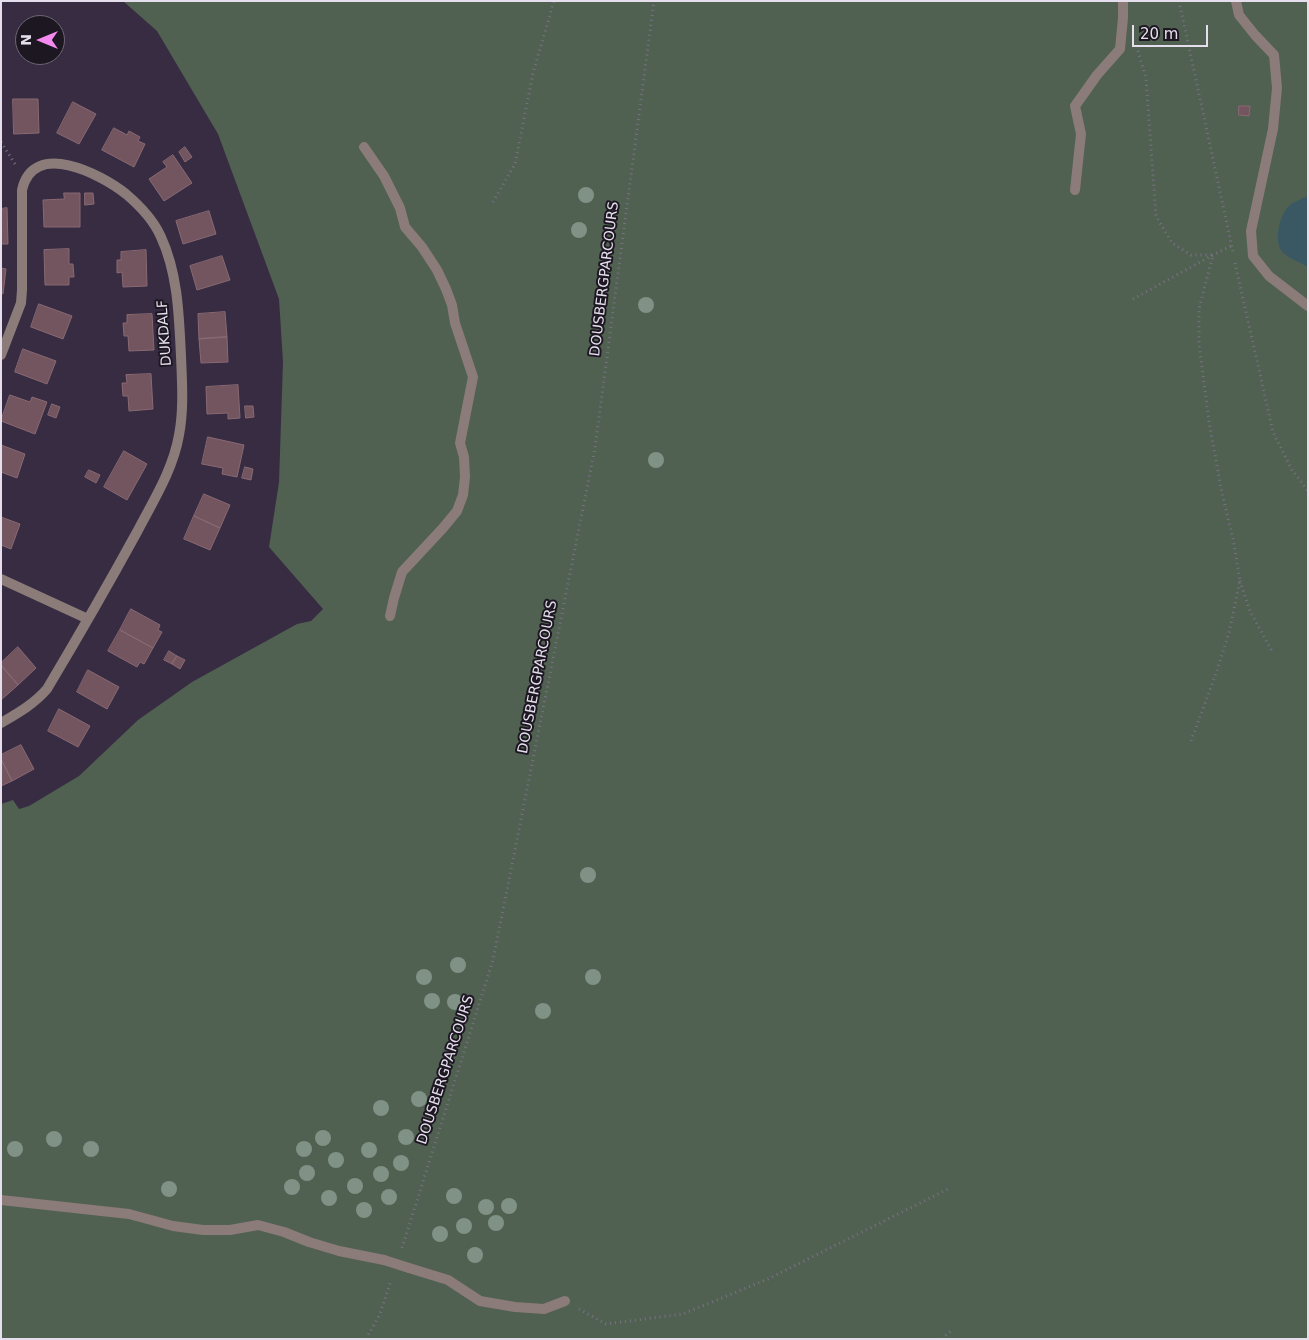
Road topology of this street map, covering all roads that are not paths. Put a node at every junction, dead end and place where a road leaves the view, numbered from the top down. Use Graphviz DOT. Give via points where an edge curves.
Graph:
graph roads {
  1 [pos="1123,1"];
  2 [pos="1236,1"];
  3 [pos="364,147"];
  4 [pos="1076,190"];
  5 [pos="1308,306"];
  6 [pos="1,356"];
  7 [pos="1,579"];
  8 [pos="390,616"];
  9 [pos="88,619"];
  10 [pos="1,723"];
  11 [pos="1,1200"];
  12 [pos="565,1301"];
  1 -- 4 [label="lane" via="1120,49 1076,106 1081,134"];
  2 -- 5 [label="lane" via="1239,15 1274,55 1278,88 1273,129 1251,231 1253,256 1269,276"];
  3 -- 8 [label="lane" via="384,176 400,208 405,227 440,276 473,377 460,443 464,457 463,495 457,511 402,572"];
  6 -- 9 [label="lane, DUKDALF" via="21,303 24,182 37,168 58,163 74,165 125,194 150,219 161,237 177,296 182,388 179,436 163,482"];
  7 -- 9 [label="lane"];
  9 -- 10 [label="lane, DUKDALF" via="38,700"];
  11 -- 12 [label="lane, bridge" via="129,1214 203,1230 230,1230 258,1224 316,1244 448,1280 480,1301 544,1309"];
}
